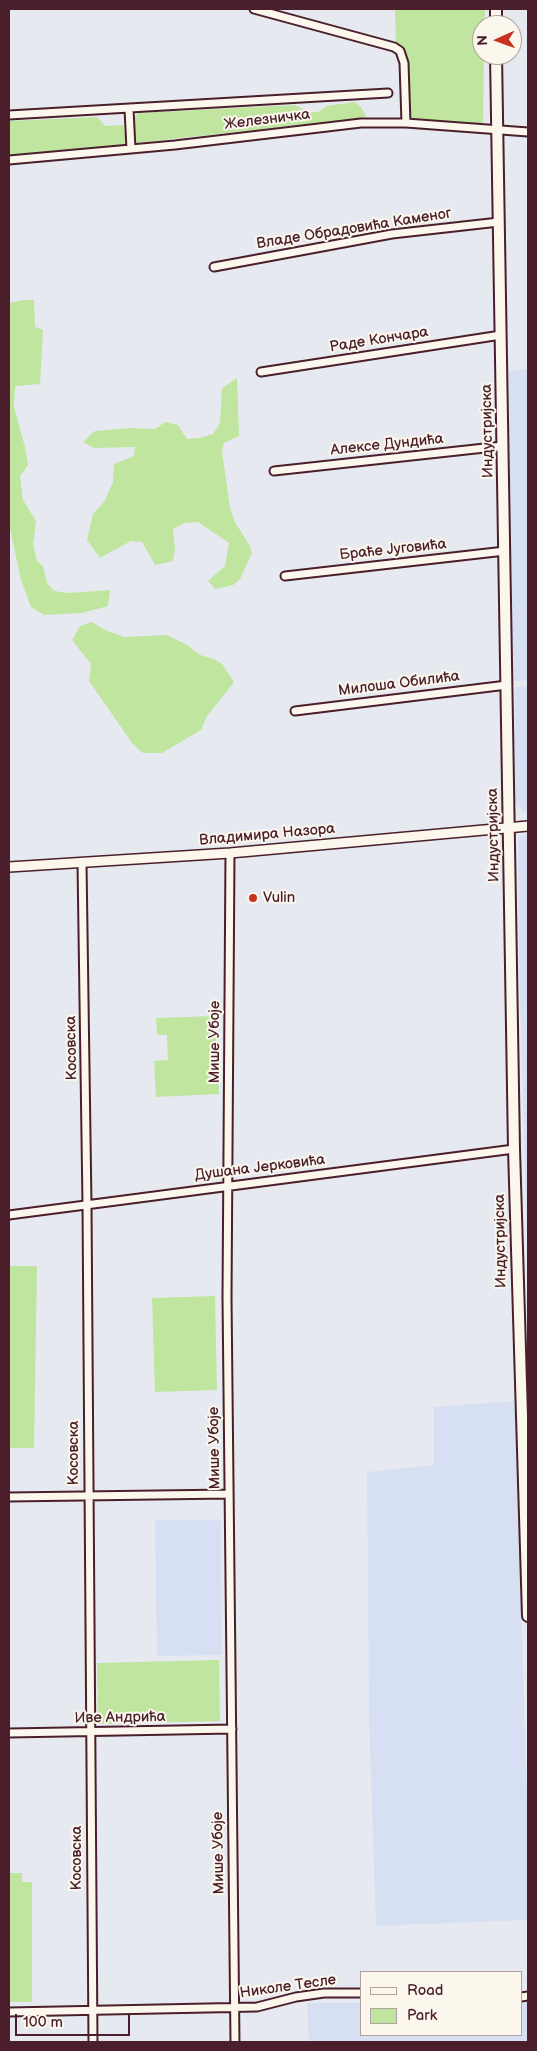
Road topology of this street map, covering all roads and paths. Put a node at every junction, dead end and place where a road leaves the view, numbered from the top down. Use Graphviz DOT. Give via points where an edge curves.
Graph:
graph roads {
  1 [pos="254,9"];
  2 [pos="496,65"];
  3 [pos="388,93"];
  4 [pos="128,109"];
  5 [pos="9,115"];
  6 [pos="406,123"];
  7 [pos="497,129"];
  8 [pos="528,132"];
  9 [pos="131,149"];
  10 [pos="9,160"];
  11 [pos="499,222"];
  12 [pos="214,267"];
  13 [pos="501,335"];
  14 [pos="261,372"];
  15 [pos="503,446"];
  16 [pos="274,470"];
  17 [pos="505,551"];
  18 [pos="285,576"];
  19 [pos="508,685"];
  20 [pos="295,711"];
  21 [pos="528,826"];
  22 [pos="509,828"];
  23 [pos="230,853"];
  24 [pos="82,863"];
  25 [pos="9,867"];
  26 [pos="514,1149"];
  27 [pos="227,1187"];
  28 [pos="87,1204"];
  29 [pos="9,1215"];
  30 [pos="229,1494"];
  31 [pos="9,1496"];
  32 [pos="88,1496"];
  33 [pos="528,1616"];
  34 [pos="232,1729"];
  35 [pos="90,1732"];
  36 [pos="9,1733"];
  37 [pos="360,1993"];
  38 [pos="235,2008"];
  39 [pos="92,2011"];
  40 [pos="9,2012"];
  41 [pos="93,2042"];
  42 [pos="235,2042"];
  1 -- 6 [label="street" via="400,51 404,63"];
  2 -- 7 [label="main road, Индустријска"];
  3 -- 4 [label="street, Железничка"];
  4 -- 5 [label="street, Железничка"];
  4 -- 9 [label="street"];
  6 -- 7 [label="street, Железничка"];
  6 -- 9 [label="street, Железничка" via="361,123"];
  7 -- 8 [label="street, Железничка"];
  7 -- 11 [label="main road, Индустријска"];
  9 -- 10 [label="street, Железничка"];
  11 -- 12 [label="street, Владе Обрадовића Каменог" via="392,234"];
  11 -- 13 [label="main road, Индустријска"];
  13 -- 14 [label="street, Раде Кончара"];
  13 -- 15 [label="main road, Индустријска"];
  15 -- 16 [label="street, Алексе Дундића"];
  15 -- 17 [label="main road, Индустријска"];
  17 -- 18 [label="street, Браће Југовића"];
  17 -- 19 [label="main road, Индустријска"];
  19 -- 20 [label="street, Милоша Обилића"];
  19 -- 22 [label="main road, Индустријска"];
  21 -- 22 [label="street, Владимира Назора"];
  22 -- 23 [label="street, Владимира Назора"];
  22 -- 26 [label="main road, Индустријска"];
  23 -- 24 [label="street, Владимира Назора"];
  23 -- 27 [label="street, Мише Убоје"];
  24 -- 25 [label="street, Владимира Назора"];
  24 -- 28 [label="street, Косовска"];
  26 -- 27 [label="street, Душана Јерковића"];
  26 -- 33 [label="main road, Индустријска"];
  27 -- 28 [label="street, Душана Јерковића"];
  27 -- 30 [label="street, Мише Убоје"];
  28 -- 29 [label="street, Душана Јерковића"];
  28 -- 32 [label="street, Косовска"];
  30 -- 32 [label="street"];
  30 -- 34 [label="street, Мише Убоје"];
  31 -- 32 [label="street"];
  32 -- 35 [label="street, Косовска"];
  34 -- 35 [label="street, Иве Андрића"];
  34 -- 38 [label="street, Мише Убоје"];
  35 -- 36 [label="street, Иве Андрића"];
  35 -- 39 [label="street, Косовска"];
  37 -- 38 [label="street, Николе Тесле" via="324,1993 257,2007"];
  38 -- 39 [label="street, Николе Тесле"];
  38 -- 42 [label="street, Мише Убоје"];
  39 -- 40 [label="street, Николе Тесле"];
  39 -- 41 [label="street, Косовска"];
}
